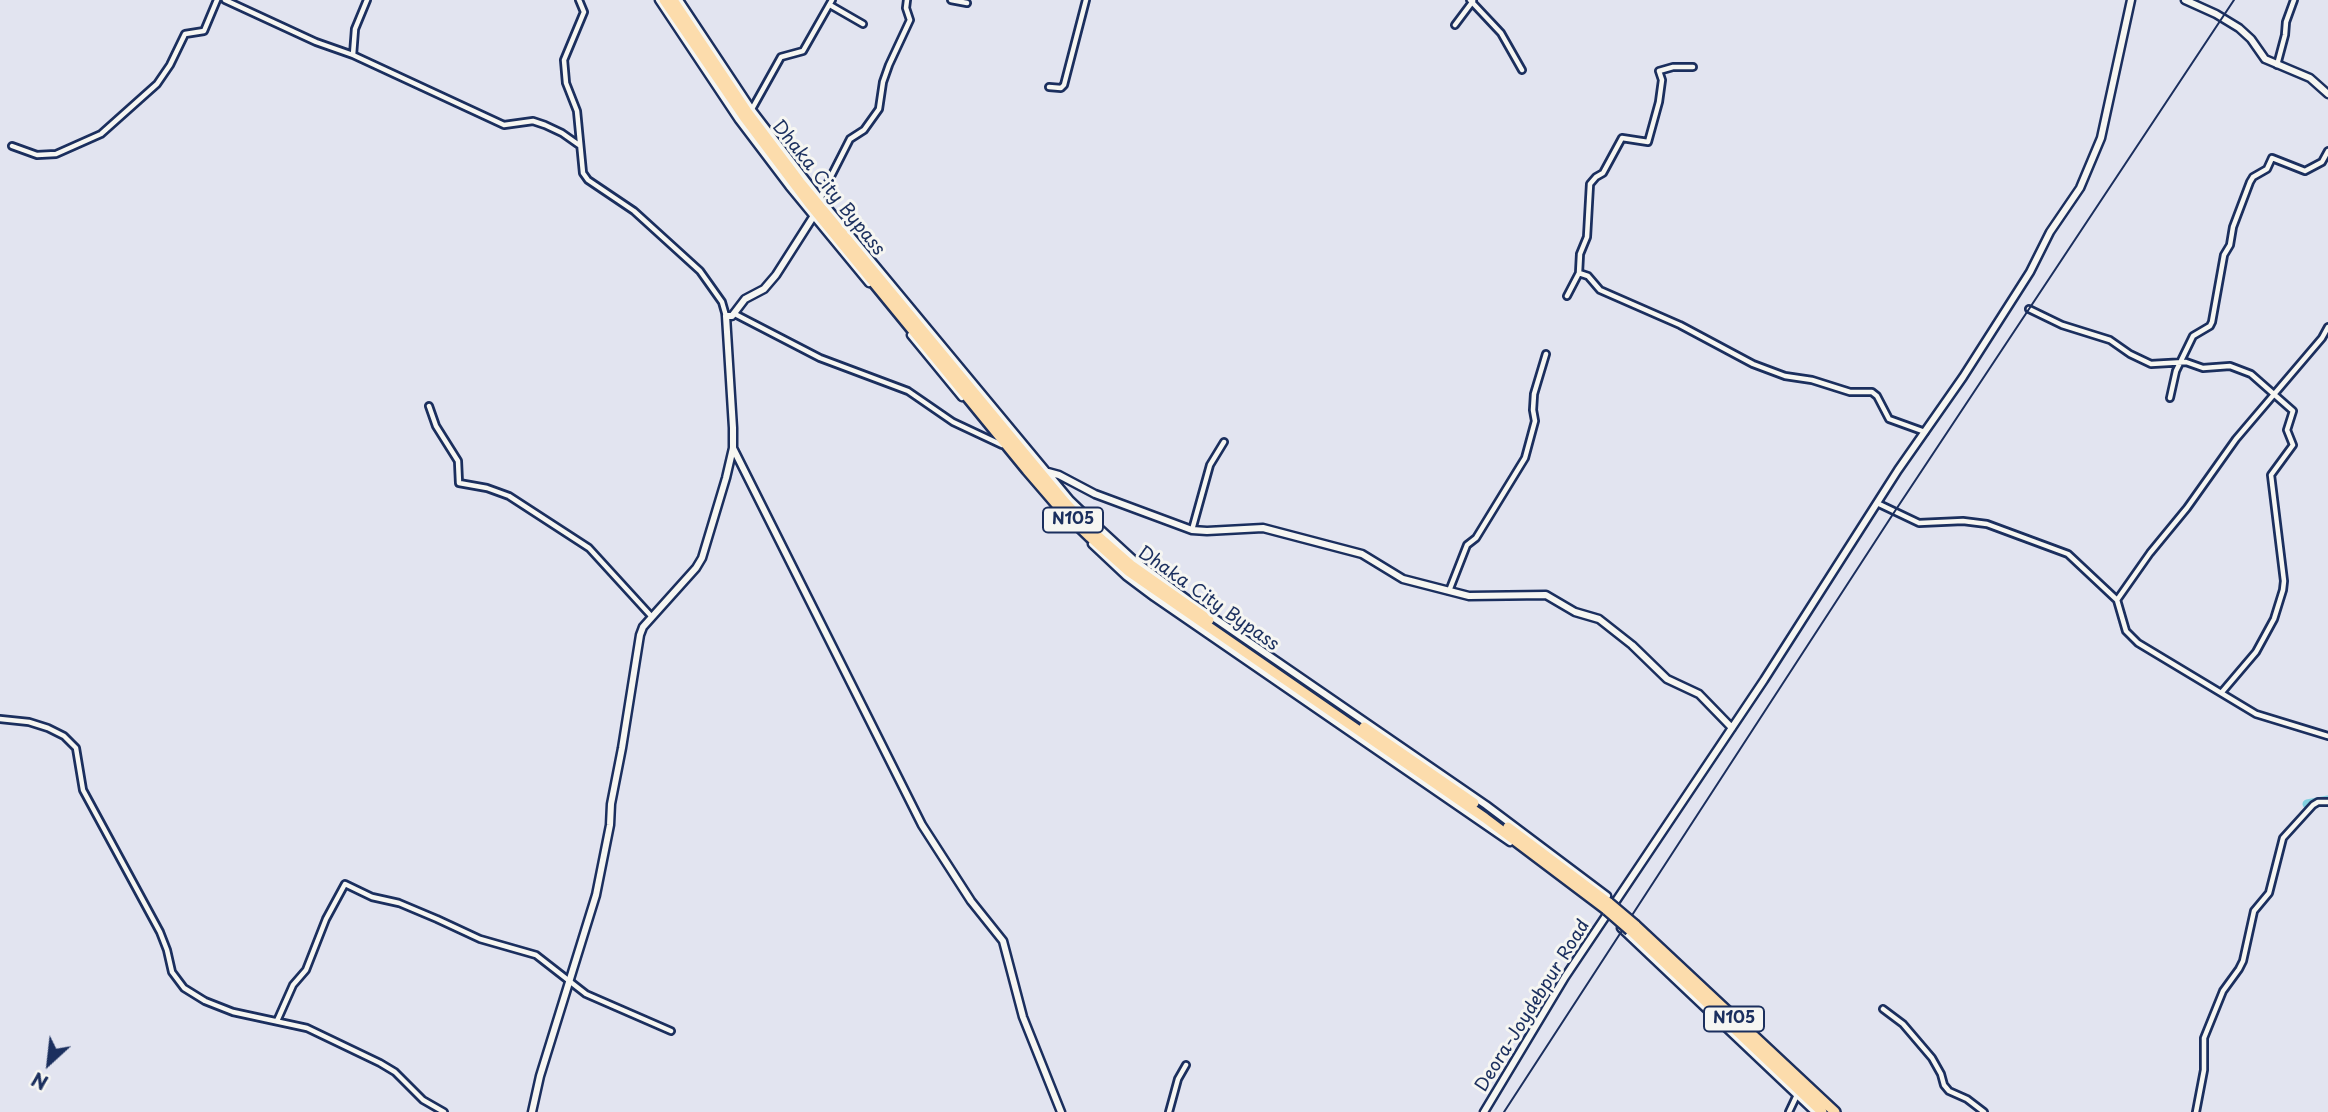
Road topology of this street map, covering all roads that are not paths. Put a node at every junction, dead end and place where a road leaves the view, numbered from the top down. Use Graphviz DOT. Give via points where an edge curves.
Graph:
graph roads {
  1 [pos="217,0"];
  2 [pos="225,0"];
  3 [pos="368,0"];
  4 [pos="579,0"];
  5 [pos="662,0"];
  6 [pos="673,0"];
  7 [pos="679,0"];
  8 [pos="907,0"];
  9 [pos="951,0"];
  10 [pos="1086,0"];
  11 [pos="2130,0"];
  12 [pos="2185,0"];
  13 [pos="2207,0"];
  14 [pos="2294,0"];
  15 [pos="1472,1"];
  16 [pos="831,2"];
  17 [pos="967,3"];
  18 [pos="2204,8"];
  19 [pos="863,24"];
  20 [pos="1455,25"];
  21 [pos="354,55"];
  22 [pos="2277,65"];
  23 [pos="1693,67"];
  24 [pos="1522,71"];
  25 [pos="1049,87"];
  26 [pos="2328,94"];
  27 [pos="752,110"];
  28 [pos="579,145"];
  29 [pos="12,146"];
  30 [pos="2328,151"];
  31 [pos="821,200"];
  32 [pos="813,216"];
  33 [pos="1579,273"];
  34 [pos="1567,296"];
  35 [pos="2029,309"];
  36 [pos="735,314"];
  37 [pos="726,316"];
  38 [pos="2328,327"];
  39 [pos="1546,354"];
  40 [pos="2179,363"];
  41 [pos="2273,396"];
  42 [pos="2170,398"];
  43 [pos="429,406"];
  44 [pos="1924,432"];
  45 [pos="1224,442"];
  46 [pos="1002,445"];
  47 [pos="733,447"];
  48 [pos="1047,472"];
  49 [pos="1877,503"];
  50 [pos="1192,530"];
  51 [pos="1449,592"];
  52 [pos="2117,600"];
  53 [pos="652,617"];
  54 [pos="2222,692"];
  55 [pos="0,719"];
  56 [pos="1732,728"];
  57 [pos="2328,736"];
  58 [pos="2328,802"];
  59 [pos="1609,908"];
  60 [pos="1632,927"];
  61 [pos="569,980"];
  62 [pos="1883,1009"];
  63 [pos="277,1021"];
  64 [pos="671,1031"];
  65 [pos="1186,1065"];
  66 [pos="1797,1095"];
  67 [pos="444,1112"];
  68 [pos="532,1112"];
  69 [pos="1061,1112"];
  70 [pos="1169,1112"];
  71 [pos="1484,1112"];
  72 [pos="1789,1112"];
  73 [pos="1815,1112"];
  74 [pos="1822,1112"];
  75 [pos="1835,1112"];
  76 [pos="1841,1112"];
  77 [pos="1984,1112"];
  78 [pos="2196,1112"];
  1 -- 29 [label="street" via="204,31 185,34 156,84 101,134 56,154 37,155"];
  2 -- 21 [label="street"];
  3 -- 21 [label="street" via="355,29"];
  4 -- 28 [label="street" via="584,12 564,60 566,83 577,111"];
  5 -- 32 [label="street" via="739,120"];
  5 -- 59 [label="highway, Dhaka City Bypass / N105" via="811,206 1027,470 1090,537 1148,586"];
  6 -- 59 [label="highway, Dhaka City Bypass / N105" via="800,182 1092,530 1150,579 1560,864"];
  7 -- 27 [label="street"];
  8 -- 31 [label="street" via="910,20 883,82 879,109 864,130 850,139"];
  9 -- 17 [label="street"];
  10 -- 25 [label="street" via="1065,85"];
  11 -- 44 [label="street, Deora-Joydebpur Road" via="2105,124 2088,173 2013,300"];
  12 -- 18 [label="street"];
  13 -- 18 [label="street"];
  14 -- 22 [label="street"];
  15 -- 20 [label="street"];
  15 -- 24 [label="street" via="1502,33"];
  16 -- 19 [label="street"];
  16 -- 27 [label="street" via="803,51 780,57"];
  18 -- 22 [label="street" via="2239,28 2265,59"];
  21 -- 28 [label="street" via="504,125 545,124"];
  22 -- 26 [label="street" via="2310,78"];
  23 -- 33 [label="street" via="1659,71 1659,102 1648,142 1622,138 1603,173 1590,184 1587,237"];
  27 -- 31 [label="street"];
  28 -- 37 [label="street" via="584,176 634,211 700,271 722,302"];
  30 -- 40 [label="street" via="2322,162 2305,171 2272,158 2267,169 2253,177 2224,255 2212,322 2193,336"];
  31 -- 48 [label="street"];
  32 -- 36 [label="street" via="776,275 741,303"];
  32 -- 46 [label="street"];
  33 -- 34 [label="street"];
  33 -- 44 [label="street" via="1600,290 1753,364 1850,392 1872,392 1889,419"];
  35 -- 40 [label="street" via="2110,340 2151,364"];
  36 -- 37 [label="street"];
  36 -- 46 [label="street" via="821,358 908,391 953,422"];
  37 -- 47 [label="street"];
  38 -- 41 [label="street"];
  39 -- 51 [label="street" via="1534,394 1535,421 1525,458 1476,538 1467,545"];
  40 -- 41 [label="street" via="2203,368 2230,366 2250,374"];
  40 -- 42 [label="street"];
  41 -- 52 [label="street"];
  41 -- 54 [label="street" via="2293,411 2287,430 2293,445 2271,475 2283,590 2256,652"];
  43 -- 53 [label="street" via="458,461 459,483 509,496 589,548"];
  44 -- 49 [label="street, Deora-Joydebpur Road"];
  45 -- 50 [label="street" via="1210,465"];
  46 -- 59 [label="street" via="1056,508 1126,576"];
  47 -- 53 [label="street" via="702,558"];
  47 -- 69 [label="street" via="922,825 1003,941 1020,1007"];
  48 -- 50 [label="street"];
  48 -- 59 [label="street" via="1134,560 1486,805"];
  49 -- 52 [label="street" via="1919,523 1987,524 2053,547 2073,557"];
  49 -- 56 [label="street, Deora-Joydebpur Road"];
  50 -- 51 [label="street" via="1263,528 1362,554 1404,579"];
  51 -- 56 [label="street" via="1492,597 1541,594 1596,618 1667,679 1699,694"];
  52 -- 54 [label="street" via="2132,638"];
  53 -- 61 [label="street" via="640,635 596,895"];
  54 -- 57 [label="street" via="2256,713"];
  55 -- 63 [label="street" via="48,728 76,748 83,790 160,932 172,972 184,988 233,1012"];
  56 -- 59 [label="street, Deora-Joydebpur Road"];
  58 -- 78 [label="street" via="2313,805 2283,838 2269,893 2254,911 2243,961 2223,990 2204,1038"];
  59 -- 60 [label="highway, Dhaka City Bypass / N105, bridge"];
  59 -- 66 [label="street"];
  59 -- 71 [label="street, Deora-Joydebpur Road"];
  59 -- 76 [label="street"];
  60 -- 74 [label="highway, Dhaka City Bypass / N105"];
  60 -- 75 [label="highway, Dhaka City Bypass / N105"];
  61 -- 63 [label="street" via="536,955 481,939 345,884"];
  61 -- 64 [label="street" via="597,1001"];
  61 -- 68 [label="street"];
  62 -- 77 [label="street" via="1903,1024 1931,1058 1949,1091"];
  63 -- 67 [label="street" via="307,1028 380,1063"];
  65 -- 70 [label="street"];
  66 -- 72 [label="street"];
  66 -- 73 [label="street"];
}
